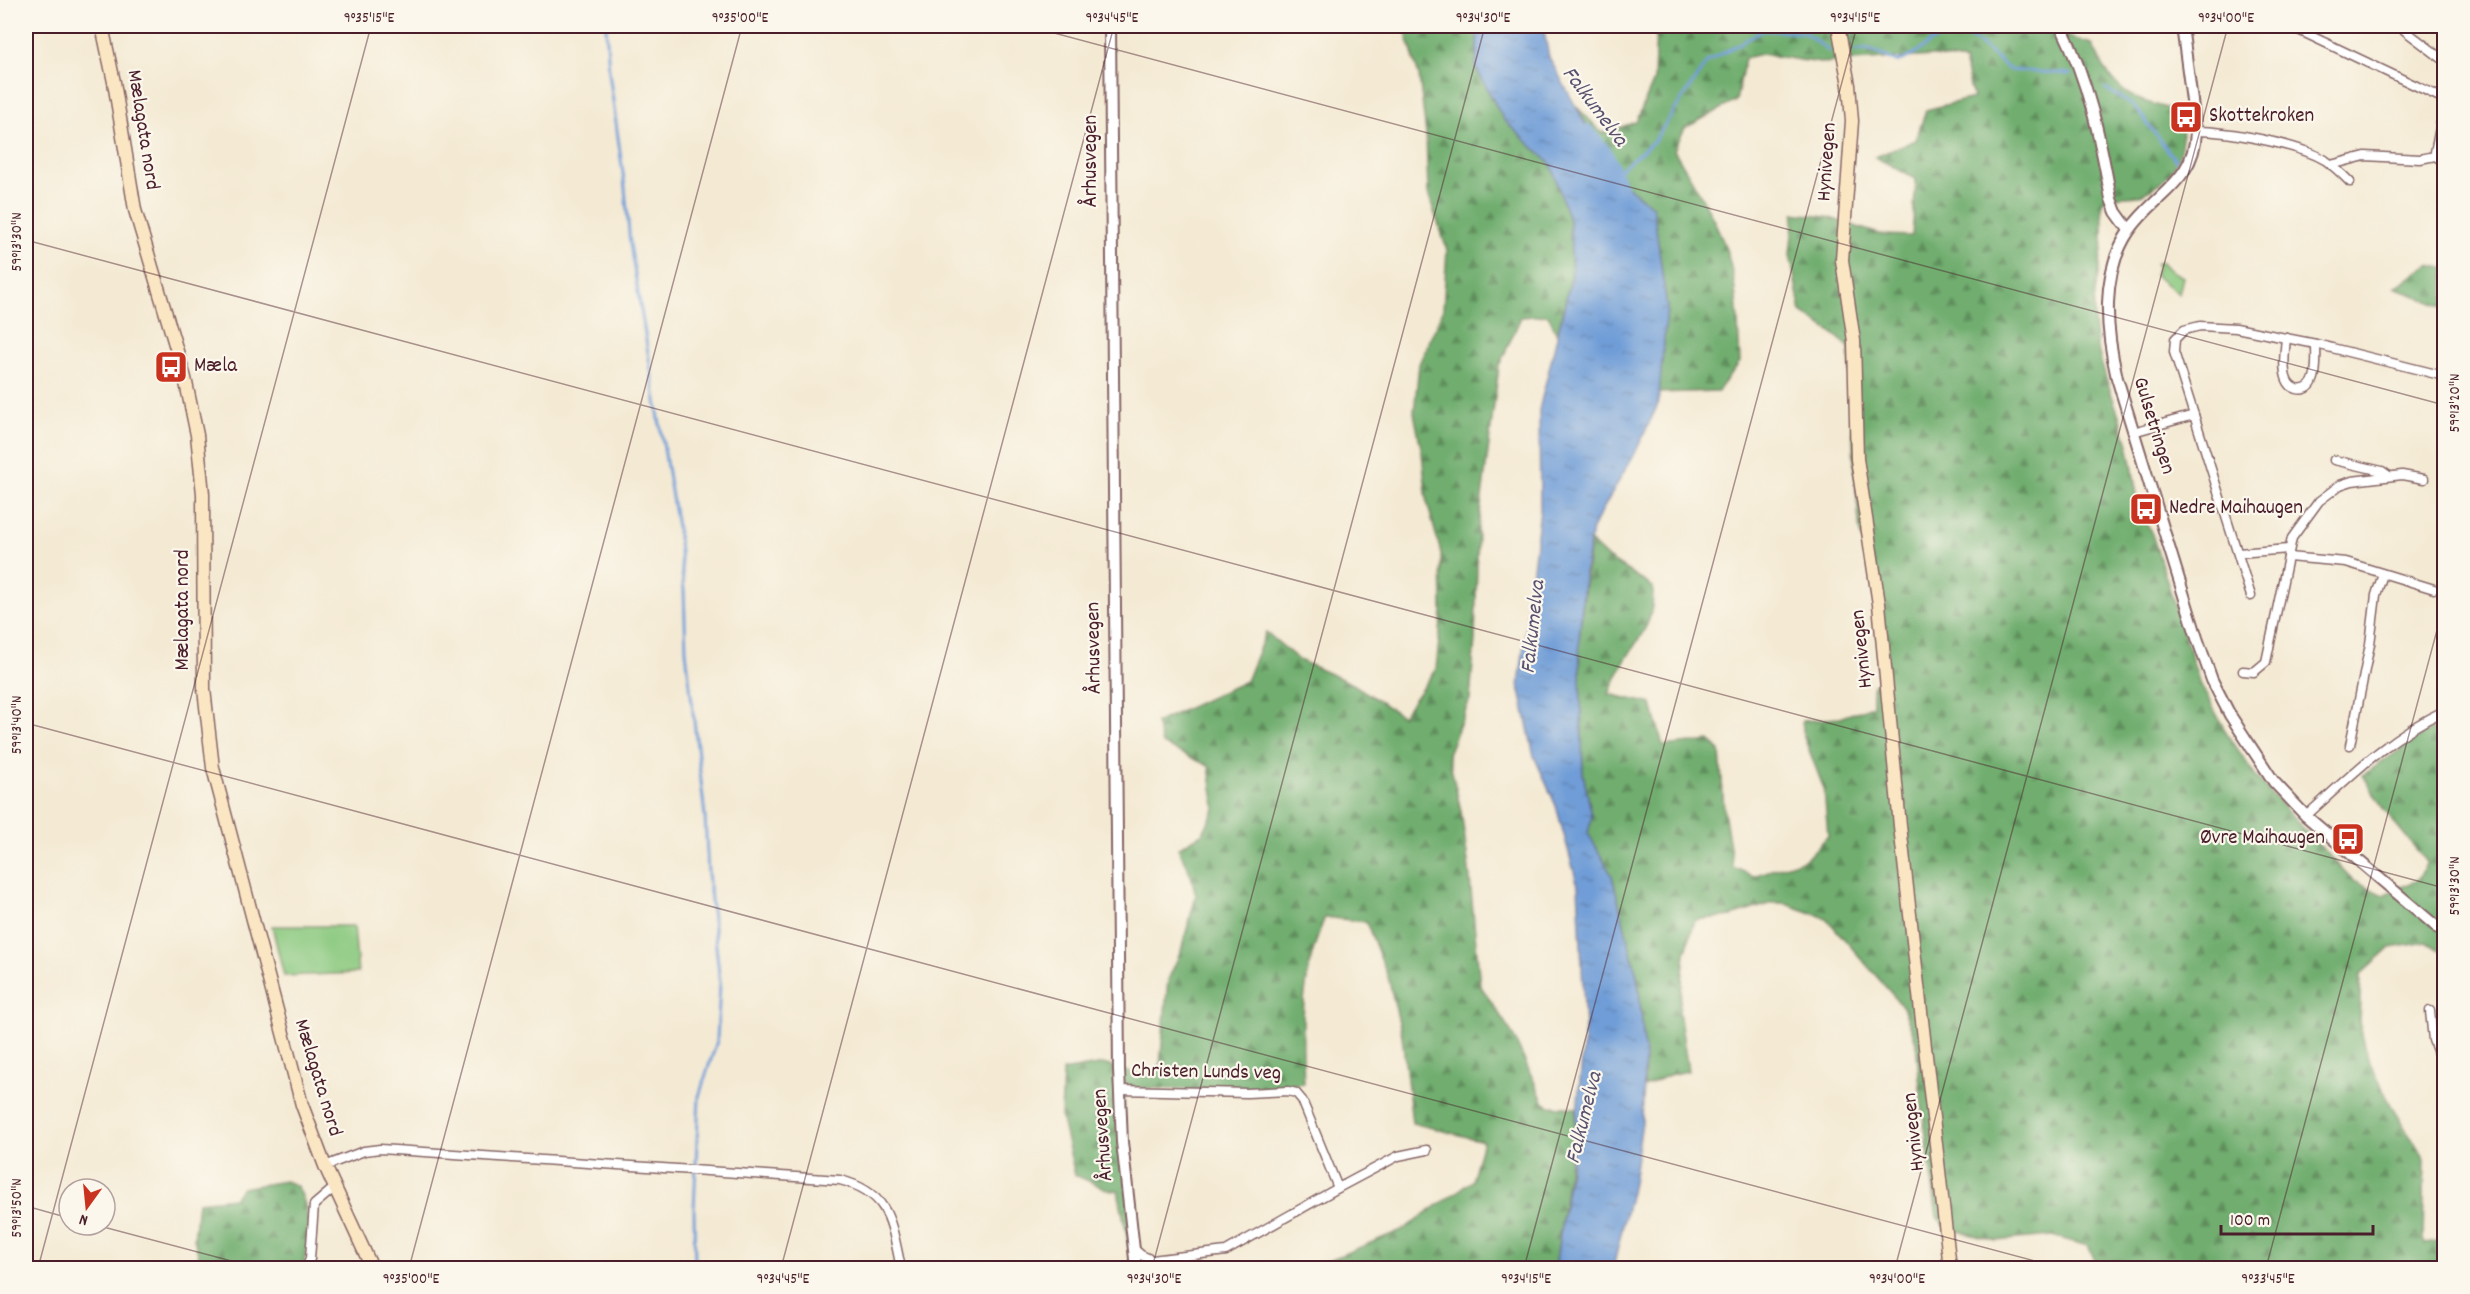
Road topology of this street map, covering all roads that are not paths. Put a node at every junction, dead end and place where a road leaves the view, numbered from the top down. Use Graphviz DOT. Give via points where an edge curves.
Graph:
graph roads {
  1 [pos="102,26"];
  2 [pos="1110,26"];
  3 [pos="1838,26"];
  4 [pos="2061,26"];
  5 [pos="2182,26"];
  6 [pos="2290,26"];
  7 [pos="2399,26"];
  8 [pos="2445,60"];
  9 [pos="2445,99"];
  10 [pos="2445,108"];
  11 [pos="2196,131"];
  12 [pos="2435,156"];
  13 [pos="2445,162"];
  14 [pos="2331,165"];
  15 [pos="2350,182"];
  16 [pos="2129,230"];
  17 [pos="2286,338"];
  18 [pos="2316,344"];
  19 [pos="2445,376"];
  20 [pos="2194,414"];
  21 [pos="2133,432"];
  22 [pos="2334,460"];
  23 [pos="2389,476"];
  24 [pos="2424,479"];
  25 [pos="2238,553"];
  26 [pos="2288,553"];
  27 [pos="2382,574"];
  28 [pos="2434,589"];
  29 [pos="2251,596"];
  30 [pos="2243,671"];
  31 [pos="2445,711"];
  32 [pos="2350,745"];
  33 [pos="2306,816"];
  34 [pos="2445,933"];
  35 [pos="2430,1011"];
  36 [pos="2445,1069"];
  37 [pos="1120,1090"];
  38 [pos="1426,1150"];
  39 [pos="325,1166"];
  40 [pos="334,1187"];
  41 [pos="1338,1188"];
  42 [pos="1133,1248"];
  43 [pos="1152,1260"];
  44 [pos="306,1269"];
  45 [pos="372,1269"];
  46 [pos="901,1269"];
  47 [pos="1136,1269"];
  48 [pos="1144,1269"];
  49 [pos="1950,1269"];
  1 -- 39 [label="main road, Mælagata nord" via="135,210 185,378 197,435 203,494 204,688 213,768 302,1106"];
  2 -- 37 [label="street, Århusvegen"];
  3 -- 49 [label="main road, Hynivegen" via="1852,121 1842,260 1854,341 1857,459 1878,604"];
  4 -- 16 [label="street" via="2092,104 2111,200"];
  5 -- 11 [label="street, Gulsetringen"];
  6 -- 9 [label="street"];
  7 -- 8 [label="street"];
  10 -- 12 [label="street"];
  11 -- 14 [label="street" via="2289,148"];
  11 -- 16 [label="street, Gulsetringen" via="2195,149 2186,170"];
  12 -- 13 [label="street"];
  12 -- 14 [label="street" via="2365,156"];
  14 -- 15 [label="street"];
  16 -- 21 [label="street, Gulsetringen" via="2112,271 2108,317 2113,359"];
  17 -- 18 [label="street"];
  17 -- 18 [label="street" via="2287,380 2300,389 2313,382"];
  17 -- 20 [label="street" via="2217,325 2179,333 2174,352"];
  18 -- 19 [label="street"];
  20 -- 21 [label="street"];
  20 -- 25 [label="street"];
  21 -- 33 [label="street, Gulsetringen" via="2216,687 2259,762"];
  22 -- 23 [label="street"];
  23 -- 24 [label="street"];
  23 -- 26 [label="street" via="2352,481 2329,492 2308,514"];
  25 -- 26 [label="street"];
  25 -- 29 [label="street"];
  26 -- 27 [label="street" via="2346,562"];
  26 -- 30 [label="street" via="2266,662 2254,672"];
  27 -- 28 [label="street"];
  27 -- 32 [label="street"];
  31 -- 33 [label="street" via="2399,735"];
  33 -- 34 [label="street, Gulsetringen"];
  35 -- 36 [label="street" via="2433,1040"];
  37 -- 41 [label="street, Christen Lunds veg" via="1296,1093"];
  37 -- 42 [label="street, Århusvegen"];
  38 -- 41 [label="street" via="1398,1156"];
  39 -- 40 [label="main road, Mælagata nord"];
  39 -- 46 [label="street" via="363,1151 380,1149 840,1180 863,1187 879,1201 888,1217"];
  40 -- 44 [label="street" via="314,1205"];
  40 -- 45 [label="main road, Mælagata nord"];
  41 -- 43 [label="street" via="1226,1251"];
  42 -- 43 [label="street"];
  42 -- 47 [label="street, Århusvegen"];
  43 -- 48 [label="street"];
}
